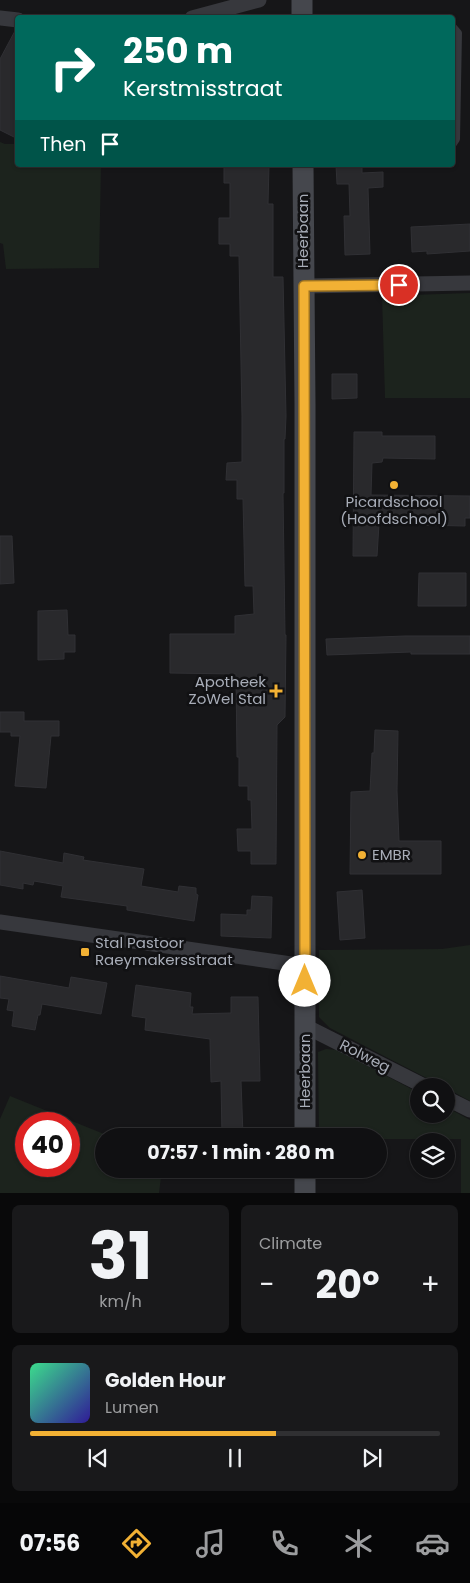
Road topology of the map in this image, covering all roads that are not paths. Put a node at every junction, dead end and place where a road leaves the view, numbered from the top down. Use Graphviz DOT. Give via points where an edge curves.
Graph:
graph roads {
  1 [pos="259,0"];
  2 [pos="302,0"];
  3 [pos="203,15"];
  4 [pos="302,15"];
  5 [pos="0,18"];
  6 [pos="15,20"];
  7 [pos="455,30"];
  8 [pos="455,140"];
  9 [pos="303,167"];
  10 [pos="470,283"];
  11 [pos="304,286"];
  12 [pos="0,922"];
  13 [pos="304,966"];
  14 [pos="305,1026"];
  15 [pos="410,1079"];
  16 [pos="455,1102"];
  17 [pos="470,1110"];
  18 [pos="305,1128"];
  19 [pos="305,1178"];
  20 [pos="305,1193"];
  1 -- 3 [label="street"];
  2 -- 4 [label="street"];
  5 -- 6 [label="street"];
  7 -- 8 [label="lane" via="458,33"];
  9 -- 11 [label="street, Heerbaan"];
  10 -- 11 [label="street"];
  11 -- 13 [label="street, Heerbaan"];
  12 -- 13 [label="street"];
  13 -- 14 [label="street, Heerbaan"];
  14 -- 15 [label="street, Rolweg"];
  14 -- 18 [label="street, Heerbaan"];
  16 -- 17 [label="street"];
  19 -- 20 [label="street"];
}
